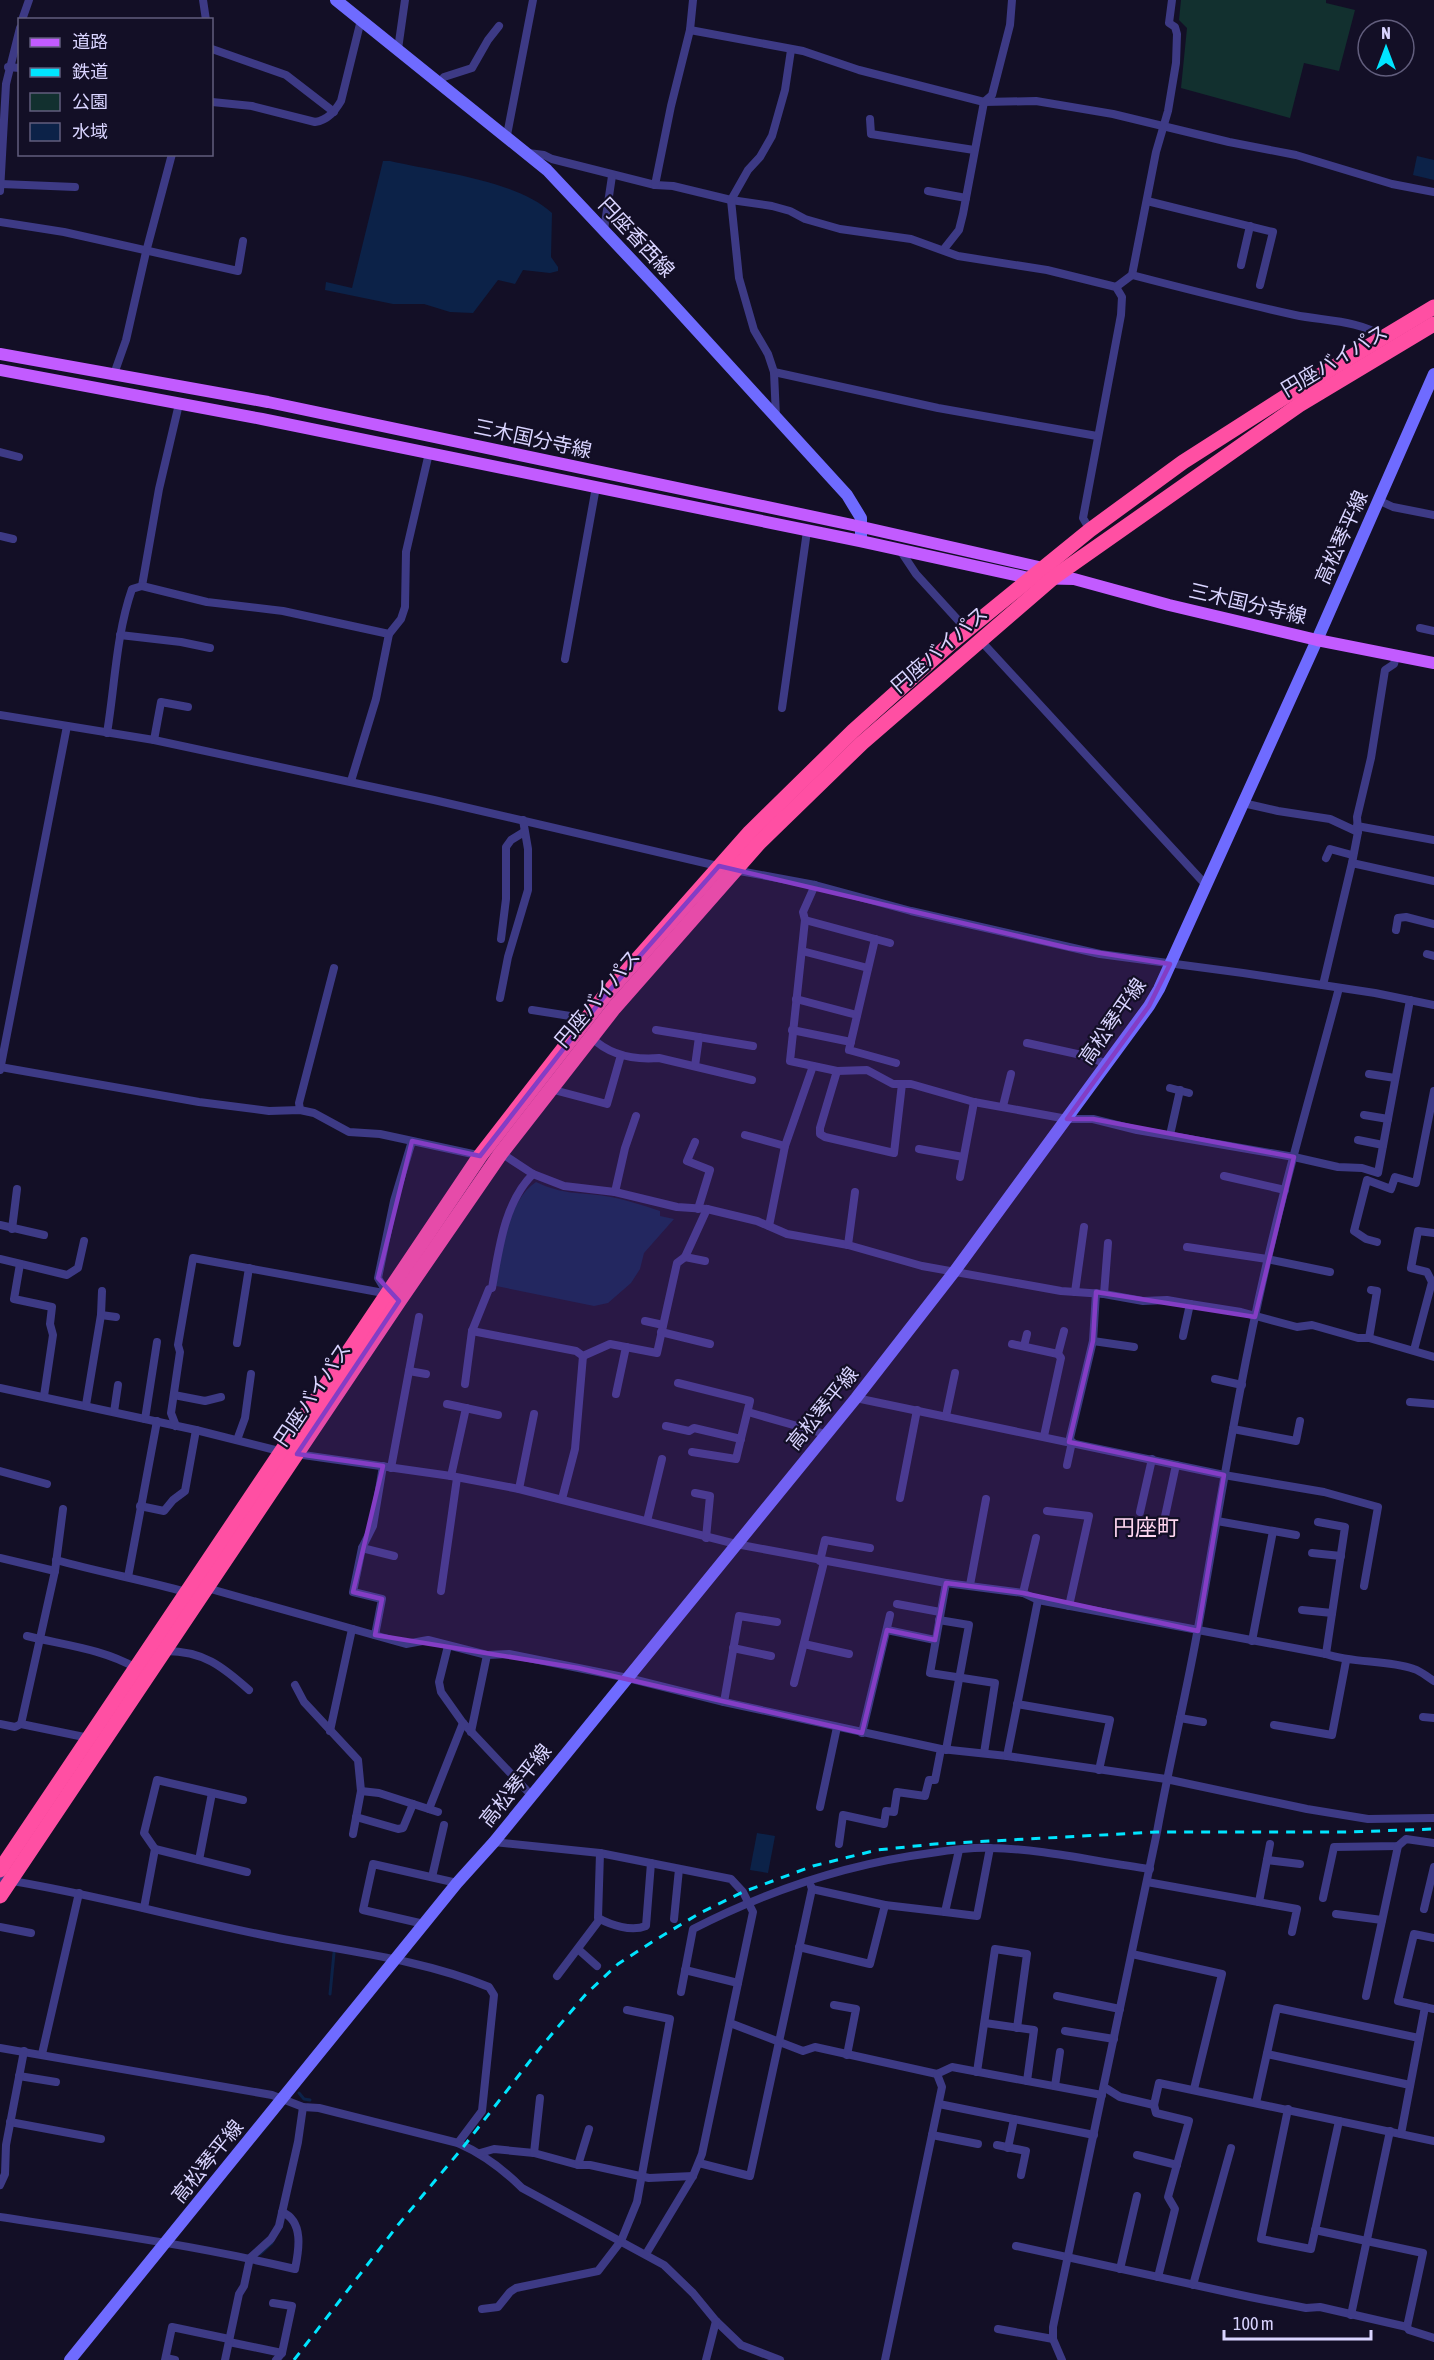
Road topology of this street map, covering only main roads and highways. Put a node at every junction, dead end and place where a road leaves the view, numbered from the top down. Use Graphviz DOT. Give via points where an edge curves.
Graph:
graph roads {
  1 [pos="336,0"];
  2 [pos="1434,307"];
  3 [pos="1434,324"];
  4 [pos="0,354"];
  5 [pos="0,370"];
  6 [pos="1434,374"];
  7 [pos="862,527"];
  8 [pos="860,541"];
  9 [pos="1048,572"];
  10 [pos="1029,578"];
  11 [pos="1317,640"];
  12 [pos="1434,663"];
  13 [pos="586,1031"];
  14 [pos="393,1297"];
  15 [pos="3,1877"];
  16 [pos="0,1896"];
  17 [pos="70,2360"];
  1 -- 7 [label="main road, 円座香西線" via="547,170 847,495"];
  2 -- 9 [label="highway, 円座バイパス" via="1183,462 1090,530"];
  3 -- 9 [label="highway, 円座バイパス" via="1299,405"];
  4 -- 7 [label="main road, 三木国分寺線" via="268,402"];
  5 -- 8 [label="main road, 三木国分寺線"];
  6 -- 11 [label="main road, 高松琴平線"];
  7 -- 8 [label="main road"];
  7 -- 9 [label="main road, 三木国分寺線"];
  8 -- 10 [label="main road, 三木国分寺線"];
  9 -- 10 [label="highway, 円座バイパス"];
  9 -- 11 [label="main road, 三木国分寺線"];
  9 -- 13 [label="highway, 円座バイパス" via="981,641 862,744 760,842"];
  10 -- 13 [label="highway, 円座バイパス" via="853,731 750,832"];
  11 -- 12 [label="main road, 三木国分寺線"];
  11 -- 17 [label="main road, 高松琴平線" via="1170,964 1149,1006 1107,1064 856,1398"];
  13 -- 14 [label="highway, 円座バイパス" via="549,1089"];
  13 -- 14 [label="highway, 円座バイパス" via="480,1156"];
  14 -- 15 [label="highway, 円座バイパス" via="281,1451 186,1592"];
  14 -- 15 [label="highway, 円座バイパス" via="297,1454 166,1651"];
  15 -- 16 [label="highway, 円座バイパス"];
}
